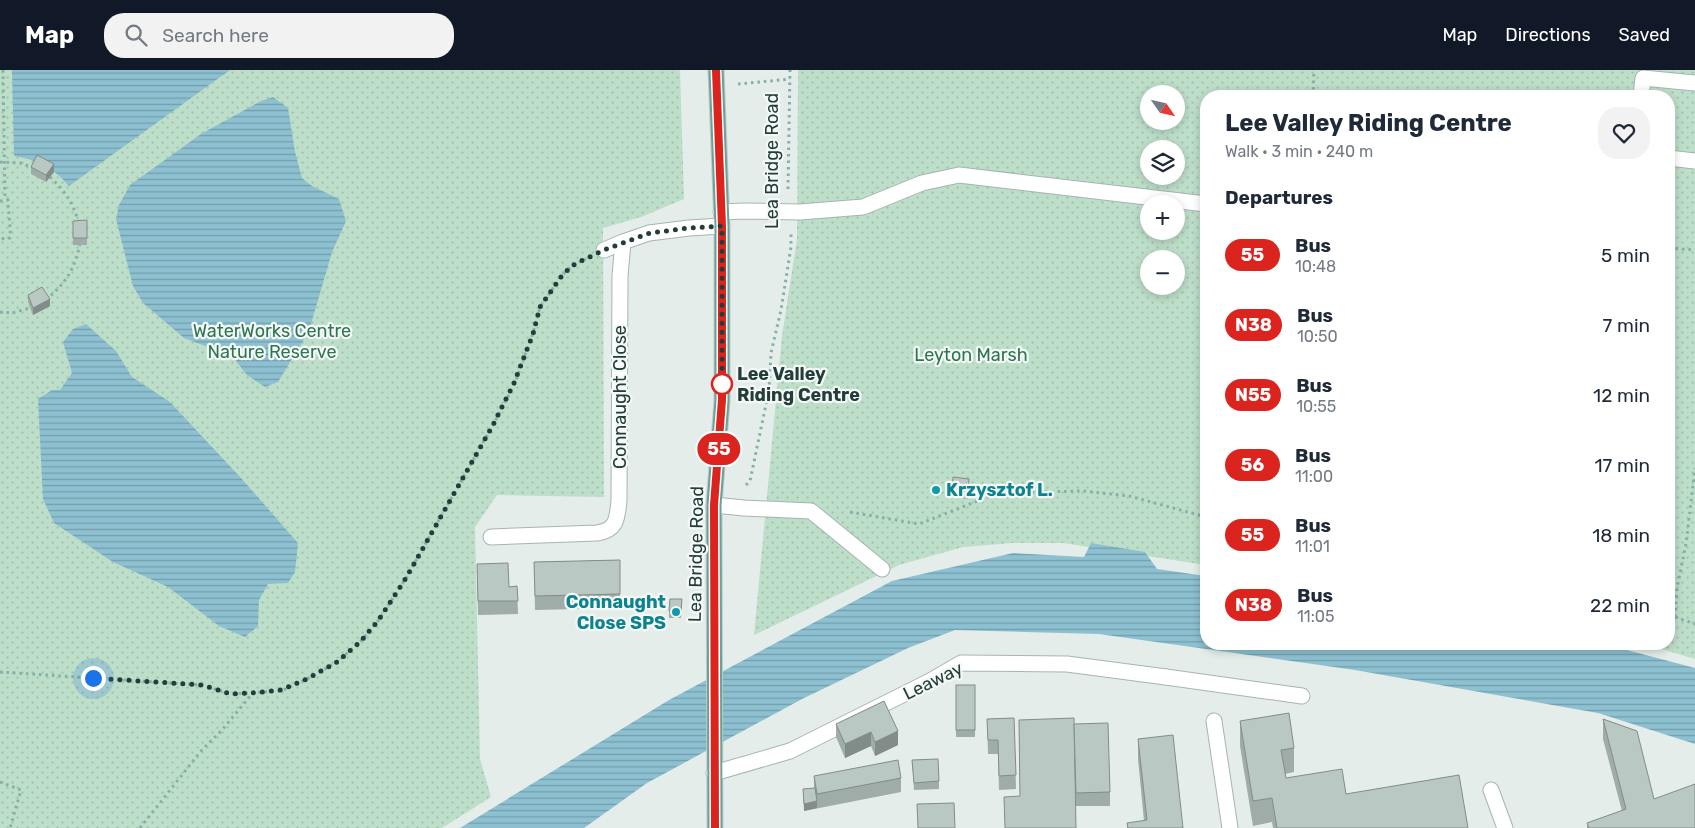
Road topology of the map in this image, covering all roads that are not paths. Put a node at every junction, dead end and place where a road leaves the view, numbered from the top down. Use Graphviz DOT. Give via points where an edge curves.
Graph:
graph roads {
  1 [pos="716,70"];
  2 [pos="1695,83"];
  3 [pos="1642,90"];
  4 [pos="1675,158"];
  5 [pos="1695,160"];
  6 [pos="1200,203"];
  7 [pos="721,219"];
  8 [pos="623,242"];
  9 [pos="604,250"];
  10 [pos="714,505"];
  11 [pos="491,537"];
  12 [pos="882,569"];
  13 [pos="1302,696"];
  14 [pos="1214,721"];
  15 [pos="714,773"];
  16 [pos="1491,790"];
  17 [pos="715,828"];
  18 [pos="1230,828"];
  19 [pos="1505,828"];
  1 -- 7 [label="main road, Lea Bridge Road"];
  2 -- 3 [label="street" via="1643,78"];
  4 -- 5 [label="street"];
  6 -- 7 [label="street" via="959,175 922,183 863,207 790,212 744,211"];
  7 -- 8 [label="street" via="689,228 650,233"];
  7 -- 10 [label="main road, Lea Bridge Road" via="722,400"];
  8 -- 9 [label="street"];
  8 -- 11 [label="street, Connaught Close" via="619,501 615,523 605,532 597,533"];
  10 -- 12 [label="street" via="811,511"];
  10 -- 15 [label="main road, Lea Bridge Road"];
  13 -- 15 [label="street, Leaway" via="1067,664 961,663 790,751"];
  14 -- 18 [label="street"];
  15 -- 17 [label="main road, Lea Bridge Road"];
  16 -- 19 [label="street"];
}
